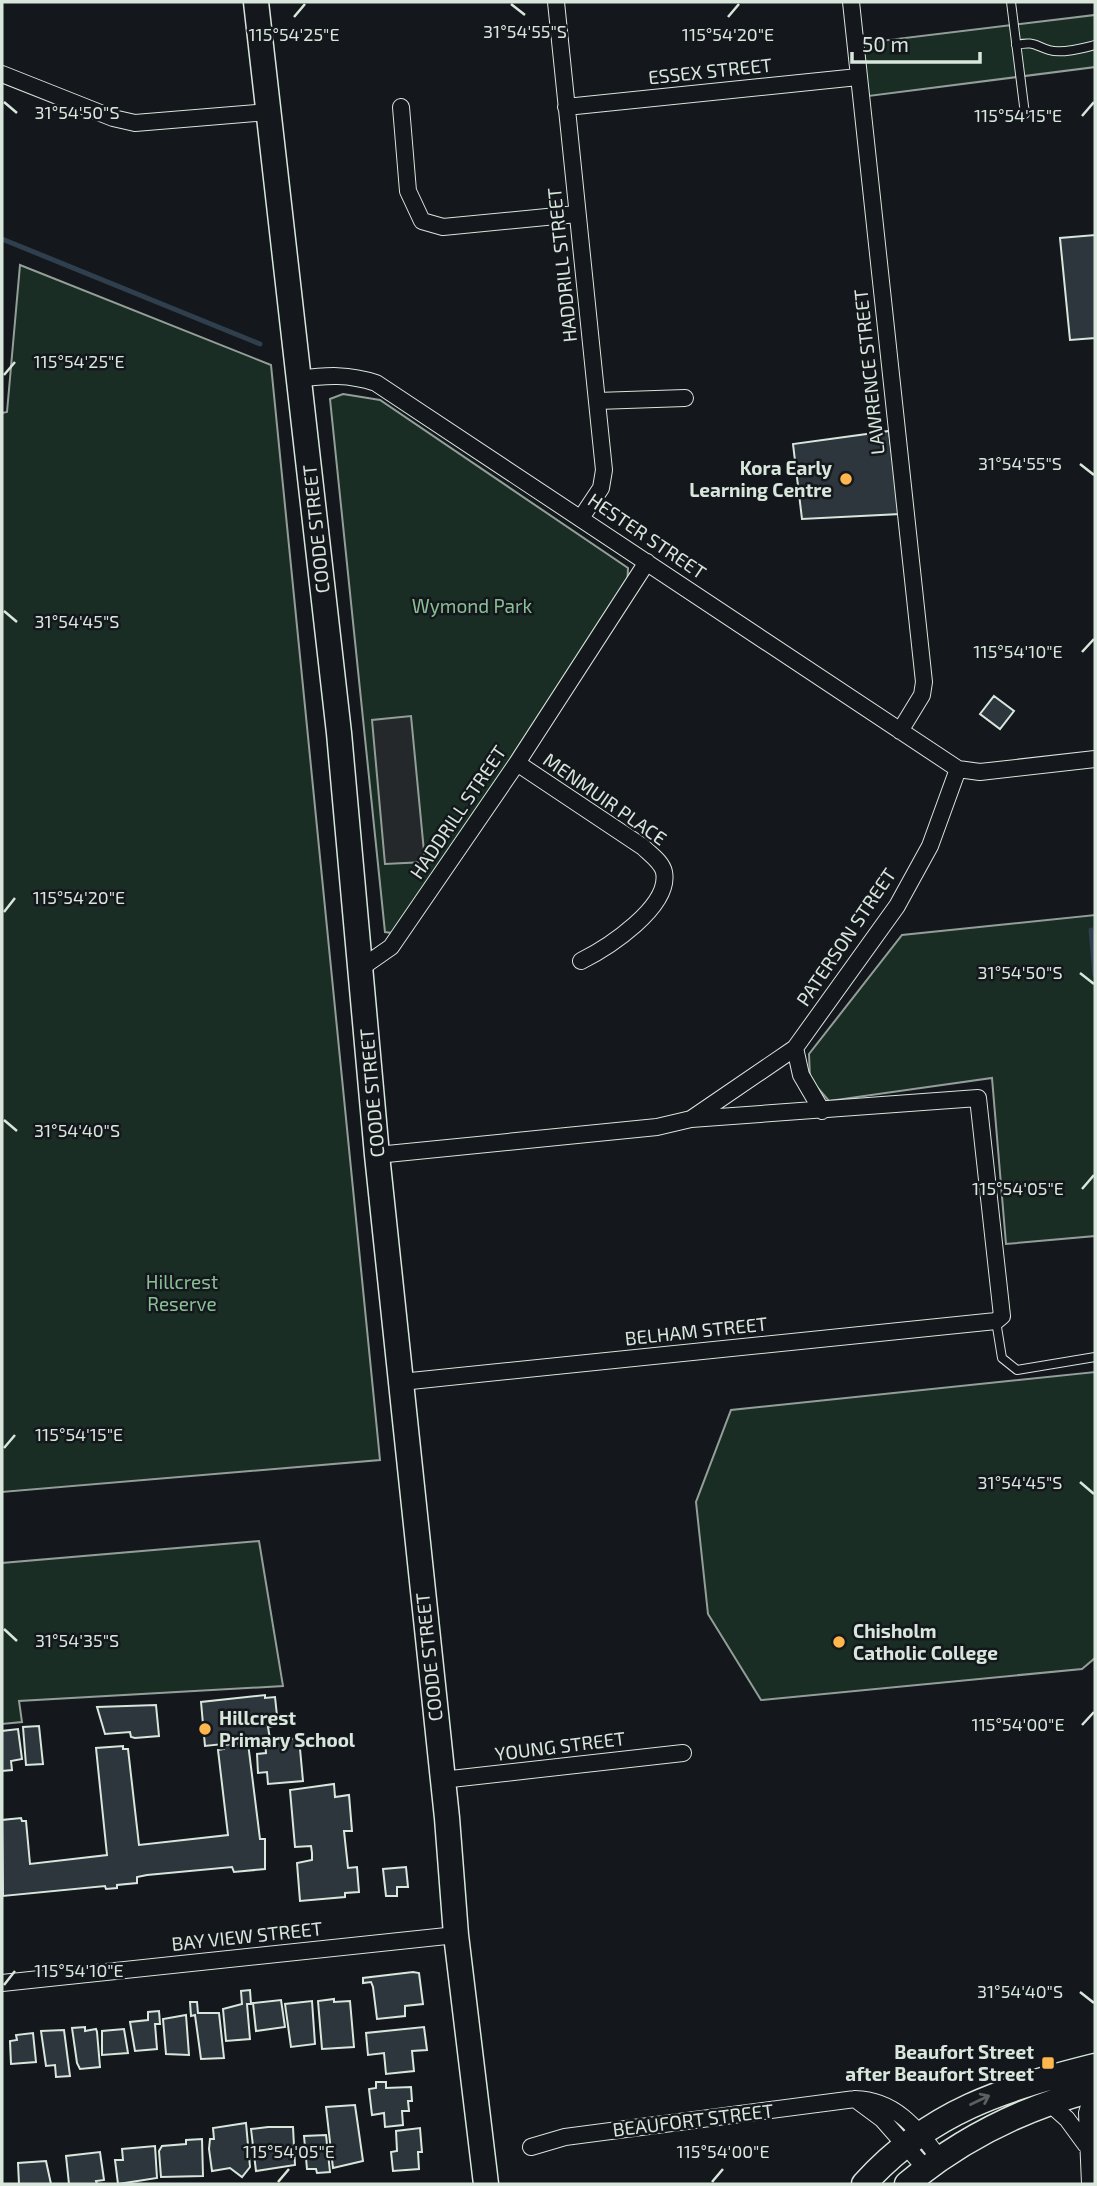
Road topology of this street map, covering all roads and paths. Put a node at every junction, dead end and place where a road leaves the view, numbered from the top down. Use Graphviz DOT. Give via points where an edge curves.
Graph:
graph roads {
  1 [pos="256,2"];
  2 [pos="555,2"];
  3 [pos="851,2"];
  4 [pos="1011,2"];
  5 [pos="1016,45"];
  6 [pos="1095,45"];
  7 [pos="2,74"];
  8 [pos="858,77"];
  9 [pos="401,107"];
  10 [pos="566,107"];
  11 [pos="268,112"];
  12 [pos="1025,114"];
  13 [pos="577,214"];
  14 [pos="299,379"];
  15 [pos="685,398"];
  16 [pos="597,401"];
  17 [pos="581,518"];
  18 [pos="647,562"];
  19 [pos="900,731"];
  20 [pos="1095,759"];
  21 [pos="517,763"];
  22 [pos="958,769"];
  23 [pos="581,961"];
  24 [pos="360,968"];
  25 [pos="795,1048"];
  26 [pos="822,1111"];
  27 [pos="691,1119"];
  28 [pos="377,1155"];
  29 [pos="996,1321"];
  30 [pos="1095,1357"];
  31 [pos="401,1382"];
  32 [pos="684,1753"];
  33 [pos="442,1780"];
  34 [pos="456,1935"];
  35 [pos="2,1983"];
  36 [pos="1095,2081"];
  37 [pos="1048,2102"];
  38 [pos="913,2140"];
  39 [pos="1086,2145"];
  40 [pos="531,2147"];
  41 [pos="924,2171"];
  42 [pos="486,2184"];
  43 [pos="864,2184"];
  44 [pos="1090,2184"];
  1 -- 11 [label="main road, COODE STREET"];
  2 -- 10 [label="street, HADDRILL STREET"];
  3 -- 8 [label="street, LAWRENCE STREET"];
  4 -- 5 [label="lane"];
  5 -- 6 [label="lane" via="1039,44 1060,51"];
  5 -- 12 [label="lane"];
  7 -- 11 [label="street" via="135,122"];
  8 -- 10 [label="street, ESSEX STREET"];
  8 -- 19 [label="street, LAWRENCE STREET" via="924,682 922,695"];
  9 -- 13 [label="street" via="408,191 422,221 443,228"];
  10 -- 13 [label="street, HADDRILL STREET"];
  11 -- 14 [label="main road, COODE STREET"];
  13 -- 16 [label="street, HADDRILL STREET"];
  14 -- 17 [label="street, HESTER STREET" via="330,375 376,383"];
  14 -- 24 [label="main road, COODE STREET"];
  15 -- 16 [label="street"];
  16 -- 17 [label="street, HADDRILL STREET" via="604,480"];
  17 -- 18 [label="street, HESTER STREET"];
  18 -- 19 [label="street, HESTER STREET"];
  18 -- 21 [label="street, HADDRILL STREET"];
  19 -- 22 [label="street, HESTER STREET"];
  20 -- 22 [label="street" via="980,772"];
  21 -- 23 [label="street, MENMUIR PLACE" via="643,847 664,873 662,889 643,918 608,947"];
  21 -- 24 [label="street, HADDRILL STREET" via="391,947"];
  22 -- 25 [label="street, PATERSON STREET" via="930,846 897,906"];
  24 -- 28 [label="main road, COODE STREET"];
  25 -- 26 [label="street" via="801,1075"];
  25 -- 27 [label="street, PATERSON STREET"];
  26 -- 27 [label="street, PATERSON STREET"];
  26 -- 29 [label="street, PATERSON STREET" via="978,1098 1002,1316"];
  27 -- 28 [label="street, PATERSON STREET" via="657,1127"];
  28 -- 31 [label="main road, COODE STREET"];
  29 -- 30 [label="lane" via="1002,1358 1017,1370"];
  29 -- 31 [label="street, BELHAM STREET"];
  31 -- 33 [label="main road, COODE STREET"];
  32 -- 33 [label="street, YOUNG STREET"];
  33 -- 34 [label="main road, COODE STREET"];
  34 -- 35 [label="street, BAY VIEW STREET"];
  34 -- 42 [label="main road, COODE STREET"];
  36 -- 37 [label="main road, BEAUFORT STREET"];
  38 -- 36 [label="main road, one-way" via="995,2093"];
  36 -- 39 [label="street"];
  37 -- 39 [label="street"];
  37 -- 41 [label="main road, BEAUFORT STREET" via="998,2124"];
  38 -- 40 [label="street, BEAUFORT STREET" via="881,2101 855,2099 565,2137"];
  38 -- 41 [label="street, BEAUFORT STREET"];
  38 -- 43 [label="main road"];
  39 -- 44 [label="street"];
}
